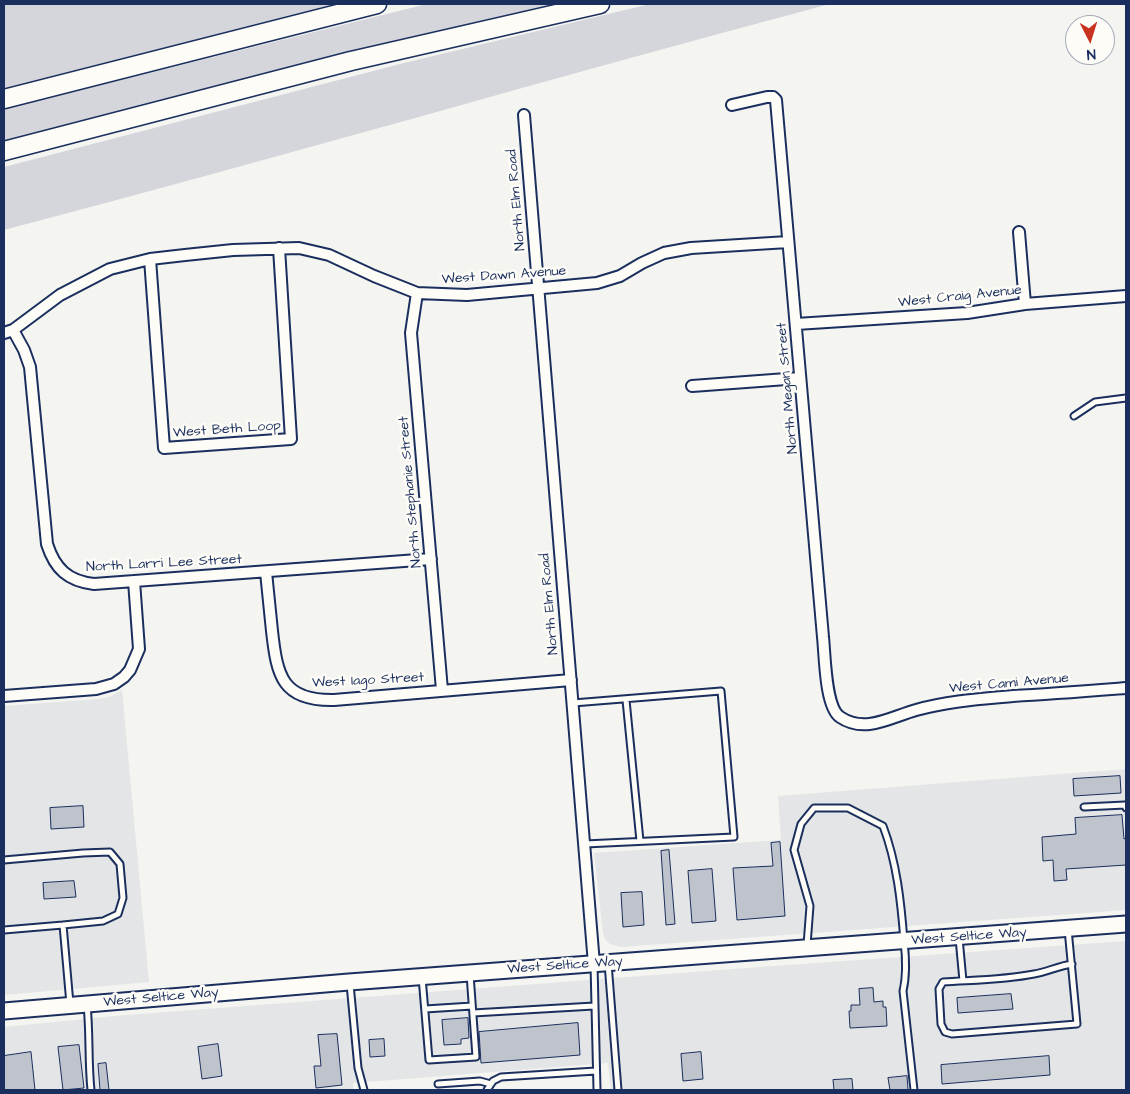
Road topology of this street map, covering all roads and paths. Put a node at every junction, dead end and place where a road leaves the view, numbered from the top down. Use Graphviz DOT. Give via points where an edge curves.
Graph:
graph roads {
  1 [pos="378,4"];
  2 [pos="600,4"];
  3 [pos="4,99"];
  4 [pos="732,105"];
  5 [pos="524,115"];
  6 [pos="4,151"];
  7 [pos="1019,232"];
  8 [pos="788,242"];
  9 [pos="278,248"];
  10 [pos="150,259"];
  11 [pos="539,288"];
  12 [pos="417,292"];
  13 [pos="1126,296"];
  14 [pos="1025,304"];
  15 [pos="796,324"];
  16 [pos="8,332"];
  17 [pos="800,378"];
  18 [pos="692,386"];
  19 [pos="1126,398"];
  20 [pos="1074,416"];
  21 [pos="431,559"];
  22 [pos="266,572"];
  23 [pos="134,581"];
  24 [pos="571,680"];
  25 [pos="1126,688"];
  26 [pos="442,690"];
  27 [pos="4,696"];
  28 [pos="626,700"];
  29 [pos="573,703"];
  30 [pos="838,716"];
  31 [pos="1084,807"];
  32 [pos="1126,808"];
  33 [pos="640,841"];
  34 [pos="585,844"];
  35 [pos="4,860"];
  36 [pos="1126,924"];
  37 [pos="63,925"];
  38 [pos="1068,929"];
  39 [pos="4,930"];
  40 [pos="959,937"];
  41 [pos="904,942"];
  42 [pos="807,948"];
  43 [pos="601,963"];
  44 [pos="1072,964"];
  45 [pos="470,973"];
  46 [pos="422,977"];
  47 [pos="963,981"];
  48 [pos="349,982"];
  49 [pos="87,1004"];
  50 [pos="70,1006"];
  51 [pos="472,1006"];
  52 [pos="594,1006"];
  53 [pos="425,1009"];
  54 [pos="4,1011"];
  55 [pos="473,1013"];
  56 [pos="596,1072"];
  57 [pos="438,1084"];
  58 [pos="491,1084"];
  59 [pos="91,1090"];
  60 [pos="364,1090"];
  61 [pos="487,1090"];
  62 [pos="597,1090"];
  63 [pos="618,1090"];
  64 [pos="914,1090"];
  1 -- 3 [label="highway"];
  2 -- 6 [label="highway" via="351,61"];
  4 -- 8 [label="street, North Megan Street" via="767,97 776,100"];
  5 -- 11 [label="street, North Elm Road"];
  7 -- 14 [label="street"];
  8 -- 11 [label="street, West Dawn Avenue" via="691,248 664,253 620,276 597,283"];
  8 -- 15 [label="street, North Megan Street"];
  9 -- 10 [label="street, West Dawn Avenue"];
  9 -- 10 [label="street, West Beth Loop" via="291,439 164,448"];
  9 -- 12 [label="street, West Dawn Avenue" via="329,254"];
  10 -- 16 [label="street, West Dawn Avenue" via="110,269 83,282"];
  11 -- 12 [label="street, West Dawn Avenue" via="467,295"];
  11 -- 24 [label="street, North Elm Road"];
  12 -- 21 [label="street, North Stephanie Street" via="411,333"];
  13 -- 14 [label="street, West Craig Avenue"];
  14 -- 15 [label="street, West Craig Avenue" via="967,313"];
  15 -- 17 [label="street, North Megan Street"];
  16 -- 23 [label="street, North Larri Lee Street" via="24,350 30,367 50,554 64,573 81,582"];
  17 -- 18 [label="street"];
  17 -- 30 [label="street, North Megan Street" via="828,685"];
  19 -- 20 [label="lane" via="1095,402"];
  21 -- 22 [label="street, North Larri Lee Street"];
  21 -- 26 [label="street, North Stephanie Street"];
  22 -- 23 [label="street, North Larri Lee Street"];
  22 -- 26 [label="street, West Iago Street" via="276,664 286,684 296,692 318,700"];
  23 -- 27 [label="street" via="139,650 124,677 96,689"];
  24 -- 26 [label="street, West Iago Street"];
  24 -- 29 [label="street, North Elm Road"];
  25 -- 30 [label="street, West Cami Avenue" via="951,701 865,725"];
  28 -- 29 [label="lane"];
  28 -- 33 [label="lane"];
  28 -- 33 [label="lane" via="721,691 734,837"];
  29 -- 34 [label="street, North Elm Road"];
  31 -- 32 [label="lane" via="1125,805"];
  33 -- 34 [label="lane"];
  34 -- 43 [label="street, North Elm Road"];
  35 -- 37 [label="lane" via="110,852 120,864 123,898 118,914 104,921"];
  36 -- 38 [label="main road, West Seltice Way"];
  37 -- 39 [label="lane"];
  37 -- 50 [label="lane"];
  38 -- 40 [label="main road, West Seltice Way"];
  38 -- 44 [label="lane"];
  40 -- 41 [label="main road, West Seltice Way"];
  40 -- 47 [label="lane"];
  41 -- 42 [label="main road, West Seltice Way"];
  41 -- 42 [label="lane" via="901,900 891,848 883,826 848,808 814,808 800,824 794,850 810,906"];
  41 -- 64 [label="lane" via="907,977 903,991"];
  42 -- 43 [label="main road, West Seltice Way"];
  43 -- 45 [label="main road, West Seltice Way"];
  43 -- 52 [label="lane, North Elm Road"];
  43 -- 63 [label="lane"];
  44 -- 47 [label="lane" via="1037,974"];
  44 -- 47 [label="lane" via="1077,1024 945,1032 941,1024 939,989 943,982"];
  45 -- 46 [label="main road, West Seltice Way"];
  45 -- 51 [label="lane"];
  46 -- 48 [label="main road, West Seltice Way"];
  46 -- 53 [label="lane"];
  48 -- 49 [label="main road, West Seltice Way"];
  48 -- 60 [label="lane" via="358,1068"];
  49 -- 50 [label="main road, West Seltice Way"];
  49 -- 59 [label="lane"];
  50 -- 54 [label="main road, West Seltice Way"];
  51 -- 53 [label="lane"];
  51 -- 55 [label="lane"];
  52 -- 55 [label="lane"];
  52 -- 56 [label="lane, North Elm Road"];
  53 -- 55 [label="lane" via="429,1060 476,1057"];
  56 -- 58 [label="lane" via="505,1076"];
  56 -- 62 [label="lane, North Elm Road"];
  57 -- 58 [label="lane" via="480,1081"];
  58 -- 61 [label="lane"];
}
